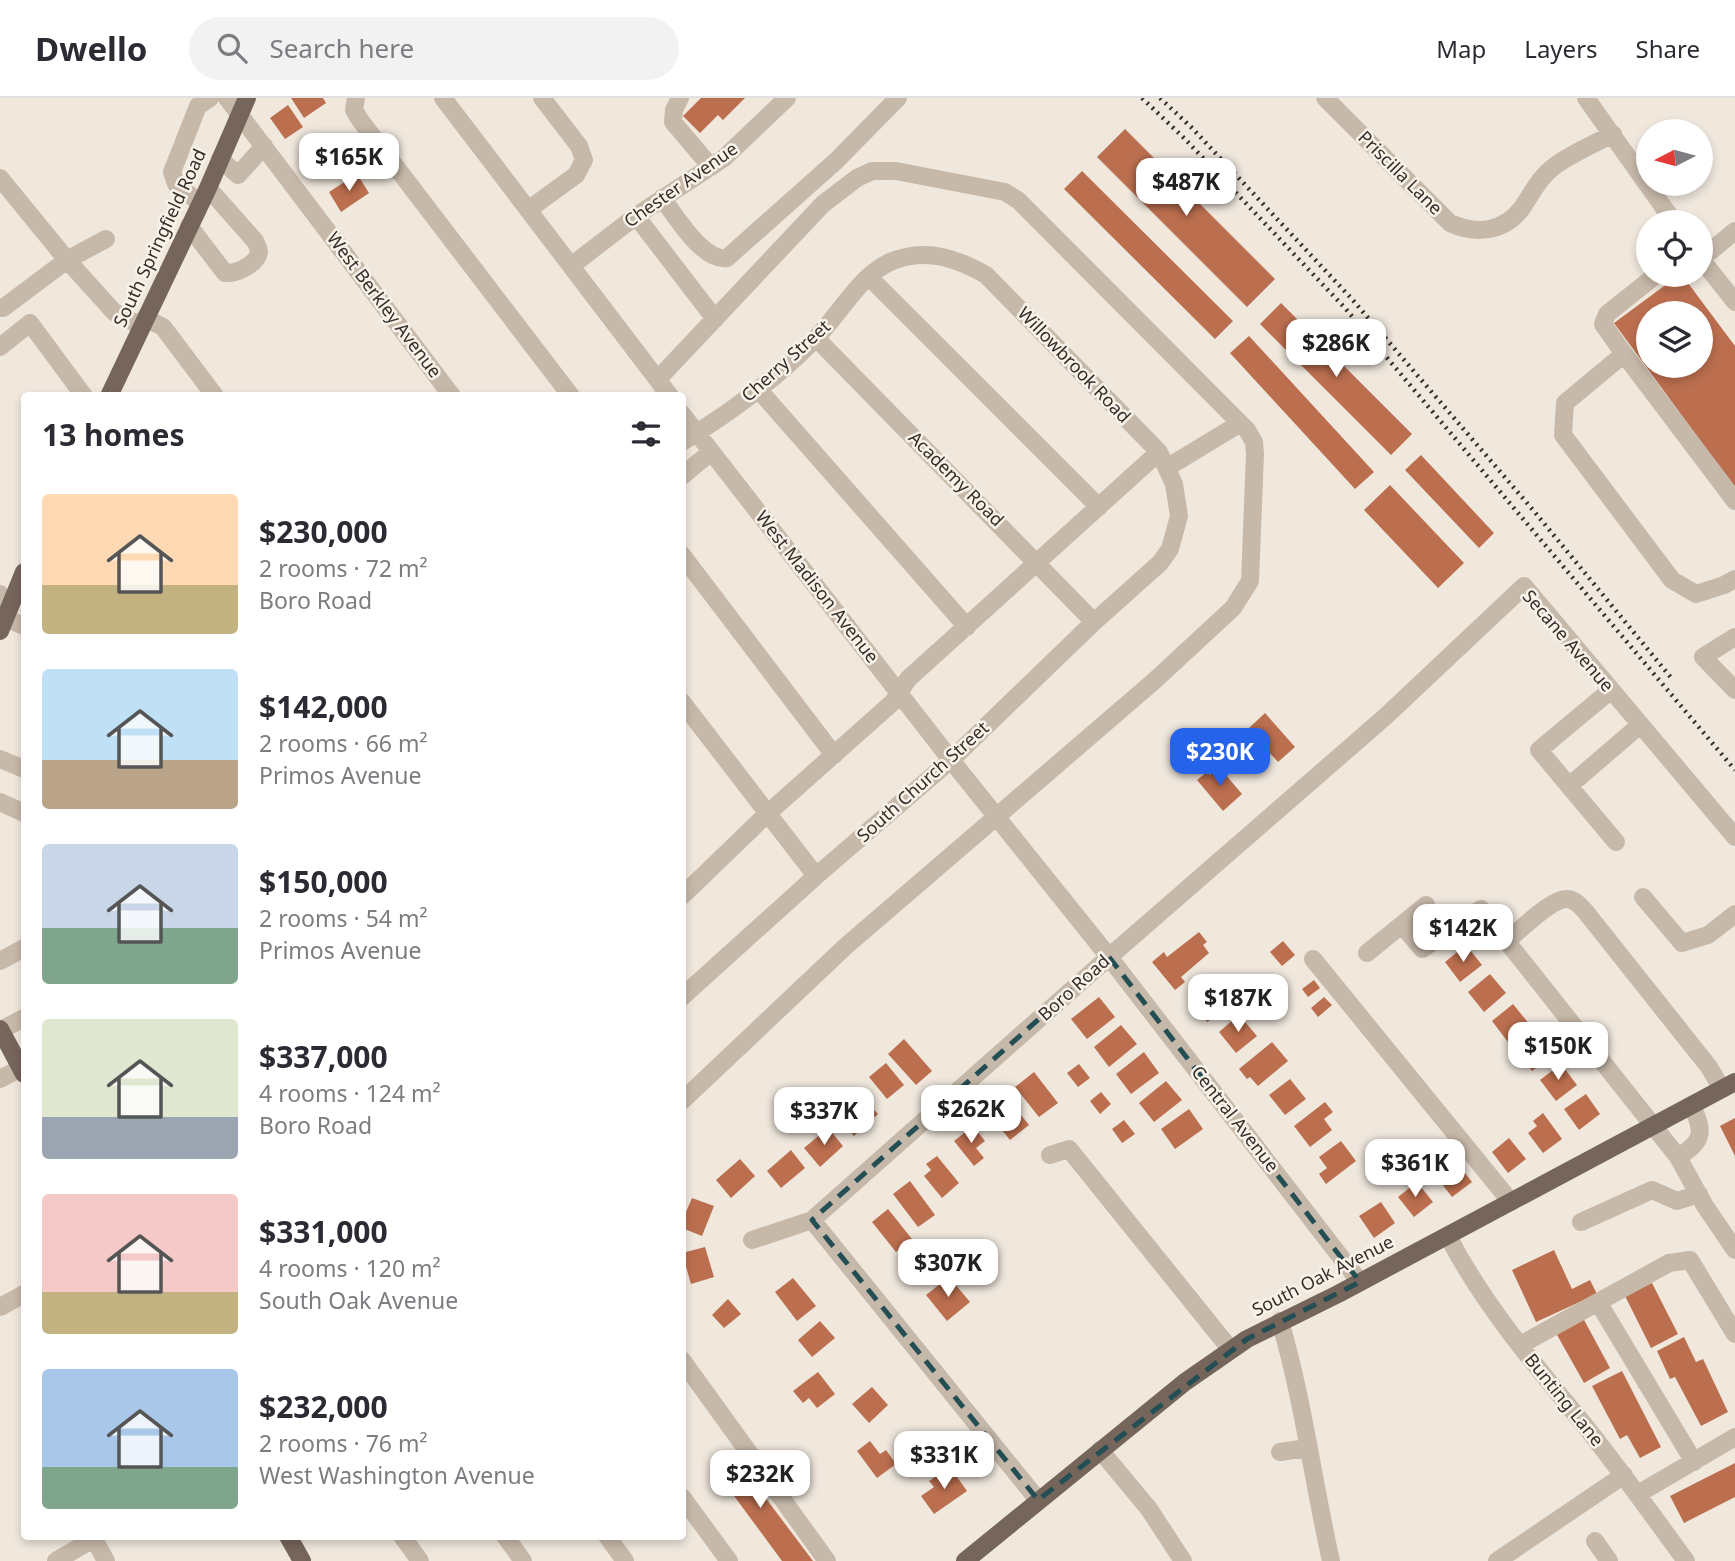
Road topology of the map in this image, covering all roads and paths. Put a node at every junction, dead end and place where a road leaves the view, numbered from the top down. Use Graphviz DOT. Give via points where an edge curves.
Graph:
graph roads {
  1 [pos="227,98"];
  2 [pos="356,98"];
  3 [pos="443,98"];
  4 [pos="542,98"];
  5 [pos="680,98"];
  6 [pos="786,98"];
  7 [pos="898,98"];
  8 [pos="1325,98"];
  9 [pos="1586,98"];
  10 [pos="200,101"];
  11 [pos="243,106"];
  12 [pos="1613,134"];
  13 [pos="264,146"];
  14 [pos="220,159"];
  15 [pos="711,167"];
  16 [pos="0,178"];
  17 [pos="204,195"];
  18 [pos="662,198"];
  19 [pos="528,210"];
  20 [pos="1666,210"];
  21 [pos="636,216"];
  22 [pos="189,226"];
  23 [pos="1735,231"];
  24 [pos="106,239"];
  25 [pos="1713,249"];
  26 [pos="67,260"];
  27 [pos="571,266"];
  28 [pos="874,272"];
  29 [pos="1713,274"];
  30 [pos="1641,287"];
  31 [pos="1735,302"];
  32 [pos="2,309"];
  33 [pos="715,319"];
  34 [pos="143,322"];
  35 [pos="21,330"];
  36 [pos="816,338"];
  37 [pos="0,347"];
  38 [pos="1624,354"];
  39 [pos="658,379"];
  40 [pos="758,389"];
  41 [pos="81,392"];
  42 [pos="111,392"];
  43 [pos="212,392"];
  44 [pos="449,392"];
  45 [pos="568,392"];
  46 [pos="667,392"];
  47 [pos="1239,424"];
  48 [pos="689,438"];
  49 [pos="711,452"];
  50 [pos="1163,459"];
  51 [pos="686,472"];
  52 [pos="1735,501"];
  53 [pos="1099,507"];
  54 [pos="686,560"];
  55 [pos="1037,562"];
  56 [pos="21,578"];
  57 [pos="1735,579"];
  58 [pos="4,612"];
  59 [pos="1094,622"];
  60 [pos="21,624"];
  61 [pos="967,627"];
  62 [pos="1735,636"];
  63 [pos="1611,690"];
  64 [pos="1735,690"];
  65 [pos="899,693"];
  66 [pos="686,707"];
  67 [pos="1386,716"];
  68 [pos="1640,724"];
  69 [pos="834,755"];
  70 [pos="0,759"];
  71 [pos="951,760"];
  72 [pos="21,768"];
  73 [pos="1569,786"];
  74 [pos="0,802"];
  75 [pos="21,812"];
  76 [pos="767,814"];
  77 [pos="997,817"];
  78 [pos="1735,837"];
  79 [pos="1616,842"];
  80 [pos="816,876"];
  81 [pos="686,892"];
  82 [pos="1643,897"];
  83 [pos="1426,905"];
  84 [pos="1735,914"];
  85 [pos="1402,925"];
  86 [pos="1507,941"];
  87 [pos="21,950"];
  88 [pos="1367,953"];
  89 [pos="1109,957"];
  90 [pos="1313,959"];
  91 [pos="0,961"];
  92 [pos="686,993"];
  93 [pos="21,1020"];
  94 [pos="0,1030"];
  95 [pos="21,1067"];
  96 [pos="21,1072"];
  97 [pos="0,1079"];
  98 [pos="1728,1086"];
  99 [pos="686,1097"];
  100 [pos="1692,1105"];
  101 [pos="1655,1126"];
  102 [pos="1050,1155"];
  103 [pos="1678,1157"];
  104 [pos="1699,1194"];
  105 [pos="1511,1202"];
  106 [pos="812,1220"];
  107 [pos="1581,1222"];
  108 [pos="1448,1236"];
  109 [pos="752,1240"];
  110 [pos="1735,1250"];
  111 [pos="1360,1282"];
  112 [pos="21,1296"];
  113 [pos="1598,1302"];
  114 [pos="0,1307"];
  115 [pos="1280,1321"];
  116 [pos="1735,1334"];
  117 [pos="1520,1346"];
  118 [pos="1231,1350"];
  119 [pos="686,1366"];
  120 [pos="1735,1437"];
  121 [pos="1307,1448"];
  122 [pos="1100,1450"];
  123 [pos="1280,1452"];
  124 [pos="1693,1462"];
  125 [pos="1624,1475"];
  126 [pos="1638,1494"];
  127 [pos="1038,1500"];
  128 [pos="686,1502"];
  129 [pos="93,1540"];
  130 [pos="97,1540"];
  131 [pos="290,1540"];
  132 [pos="405,1540"];
  133 [pos="508,1540"];
  134 [pos="610,1540"];
  135 [pos="1595,1541"];
  136 [pos="1682,1559"];
  137 [pos="970,1560"];
  138 [pos="56,1561"];
  139 [pos="106,1561"];
  140 [pos="302,1561"];
  141 [pos="420,1561"];
  142 [pos="523,1561"];
  143 [pos="625,1561"];
  144 [pos="729,1561"];
  145 [pos="827,1561"];
  146 [pos="1182,1561"];
  147 [pos="1331,1561"];
  148 [pos="1497,1561"];
  149 [pos="1609,1561"];
  1 -- 11 [label="street, West Berkley Avenue"];
  2 -- 45 [label="street" via="354,110 360,120"];
  3 -- 19 [label="street"];
  4 -- 19 [label="street" via="579,146 584,160 576,175"];
  5 -- 15 [label="street" via="673,122"];
  6 -- 15 [label="street, Chester Avenue"];
  7 -- 18 [label="street" via="836,161 727,257 721,259 702,248"];
  8 -- 12 [label="street, Priscilla Lane" via="1450,223 1476,231 1503,226 1555,166"];
  9 -- 12 [label="street"];
  10 -- 17 [label="street" via="172,172 176,184"];
  11 -- 13 [label="street, West Berkley Avenue"];
  11 -- 14 [label="main road, South Springfield Road"];
  12 -- 20 [label="street"];
  13 -- 14 [label="street" via="238,175"];
  13 -- 44 [label="street, West Berkley Avenue"];
  14 -- 17 [label="main road, South Springfield Road"];
  15 -- 18 [label="street, Chester Avenue"];
  16 -- 26 [label="street"];
  17 -- 22 [label="main road, South Springfield Road"];
  17 -- 22 [label="street" via="255,241 257,257 235,272 225,273"];
  18 -- 21 [label="street, Chester Avenue"];
  19 -- 27 [label="street"];
  21 -- 27 [label="street, Chester Avenue"];
  21 -- 33 [label="street"];
  22 -- 34 [label="main road, South Springfield Road"];
  23 -- 25 [label="street"];
  24 -- 26 [label="street"];
  26 -- 32 [label="street"];
  26 -- 34 [label="street" via="114,313"];
  27 -- 39 [label="street"];
  28 -- 36 [label="street, Cherry Street"];
  28 -- 50 [label="street, Willowbrook Road" via="919,254 939,255 986,275"];
  28 -- 53 [label="street"];
  29 -- 31 [label="street"];
  30 -- 38 [label="street" via="1607,314 1603,324"];
  32 -- 35 [label="street"];
  33 -- 39 [label="street"];
  33 -- 47 [label="street" via="823,204 857,178 872,171 896,171 970,185 1004,192 1020,201"];
  34 -- 42 [label="main road, South Springfield Road"];
  34 -- 43 [label="street" via="163,327"];
  35 -- 37 [label="street"];
  35 -- 41 [label="street" via="30,323"];
  36 -- 40 [label="street, Cherry Street"];
  36 -- 55 [label="street, Academy Road"];
  38 -- 52 [label="street"];
  38 -- 57 [label="street" via="1564,403 1563,435 1672,580 1696,594"];
  39 -- 46 [label="street"];
  40 -- 48 [label="street, Cherry Street"];
  40 -- 61 [label="street"];
  47 -- 50 [label="street"];
  47 -- 77 [label="street" via="1254,442 1255,454 1250,581 1243,595 1153,682"];
  48 -- 49 [label="street, West Madison Avenue"];
  49 -- 51 [label="street"];
  49 -- 65 [label="street, West Madison Avenue"];
  50 -- 53 [label="street"];
  50 -- 59 [label="street, South Church Street" via="1174,484 1178,516 1170,549"];
  53 -- 55 [label="street"];
  54 -- 69 [label="street"];
  55 -- 59 [label="street, Academy Road"];
  55 -- 61 [label="street"];
  56 -- 58 [label="main road"];
  58 -- 60 [label="street"];
  59 -- 71 [label="street, South Church Street"];
  61 -- 65 [label="street" via="908,679"];
  62 -- 64 [label="street" via="1703,657"];
  63 -- 67 [label="street, Secane Avenue" via="1524,586"];
  63 -- 68 [label="street, Secane Avenue"];
  63 -- 73 [label="street" via="1539,750"];
  65 -- 69 [label="street"];
  65 -- 71 [label="street, West Madison Avenue"];
  66 -- 76 [label="street"];
  67 -- 89 [label="street, Boro Road"];
  68 -- 73 [label="street"];
  68 -- 78 [label="street, Secane Avenue"];
  69 -- 76 [label="street"];
  70 -- 72 [label="street"];
  71 -- 77 [label="street, Central Avenue"];
  71 -- 80 [label="street, South Church Street"];
  73 -- 79 [label="street"];
  74 -- 75 [label="street"];
  76 -- 80 [label="street"];
  76 -- 81 [label="street"];
  77 -- 89 [label="street, Central Avenue"];
  77 -- 99 [label="street" via="846,946"];
  80 -- 92 [label="street, South Church Street"];
  82 -- 84 [label="street" via="1682,943 1708,935"];
  83 -- 85 [label="street"];
  85 -- 86 [label="street" via="1422,949 1482,909"];
  85 -- 88 [label="street"];
  86 -- 98 [label="street" via="1552,904 1574,901"];
  86 -- 101 [label="street"];
  87 -- 91 [label="street"];
  89 -- 106 [label="street, Boro Road"];
  89 -- 111 [label="street, Central Avenue"];
  90 -- 105 [label="street"];
  93 -- 94 [label="street"];
  94 -- 95 [label="main road"];
  96 -- 97 [label="street"];
  98 -- 100 [label="main road, South Oak Avenue"];
  100 -- 101 [label="main road, South Oak Avenue"];
  100 -- 103 [label="street" via="1700,1122 1700,1137 1695,1147"];
  101 -- 103 [label="street"];
  101 -- 105 [label="main road, South Oak Avenue"];
  102 -- 118 [label="street" via="1069,1149"];
  103 -- 104 [label="street"];
  104 -- 107 [label="street" via="1678,1201 1652,1190"];
  104 -- 110 [label="street"];
  105 -- 108 [label="main road, South Oak Avenue"];
  106 -- 109 [label="street, Boro Road"];
  106 -- 127 [label="street"];
  108 -- 111 [label="main road, South Oak Avenue"];
  108 -- 117 [label="street, Bunting Lane"];
  111 -- 115 [label="main road, South Oak Avenue"];
  112 -- 114 [label="street"];
  113 -- 116 [label="street" via="1669,1263 1690,1260"];
  113 -- 117 [label="street"];
  113 -- 124 [label="street"];
  115 -- 118 [label="main road, South Oak Avenue"];
  115 -- 121 [label="street"];
  117 -- 125 [label="street, Bunting Lane"];
  118 -- 122 [label="main road, South Oak Avenue"];
  119 -- 145 [label="street"];
  120 -- 124 [label="street"];
  121 -- 123 [label="street"];
  121 -- 147 [label="street"];
  122 -- 127 [label="main road, South Oak Avenue"];
  122 -- 146 [label="street" via="1149,1509"];
  124 -- 126 [label="street"];
  125 -- 126 [label="street, Bunting Lane"];
  125 -- 148 [label="street"];
  126 -- 136 [label="street, Bunting Lane"];
  127 -- 137 [label="main road, South Oak Avenue"];
  128 -- 144 [label="street"];
  129 -- 138 [label="street"];
  130 -- 139 [label="street"];
  131 -- 140 [label="main road"];
  132 -- 141 [label="street"];
  133 -- 142 [label="street"];
  134 -- 143 [label="street"];
  135 -- 149 [label="street"];
}
